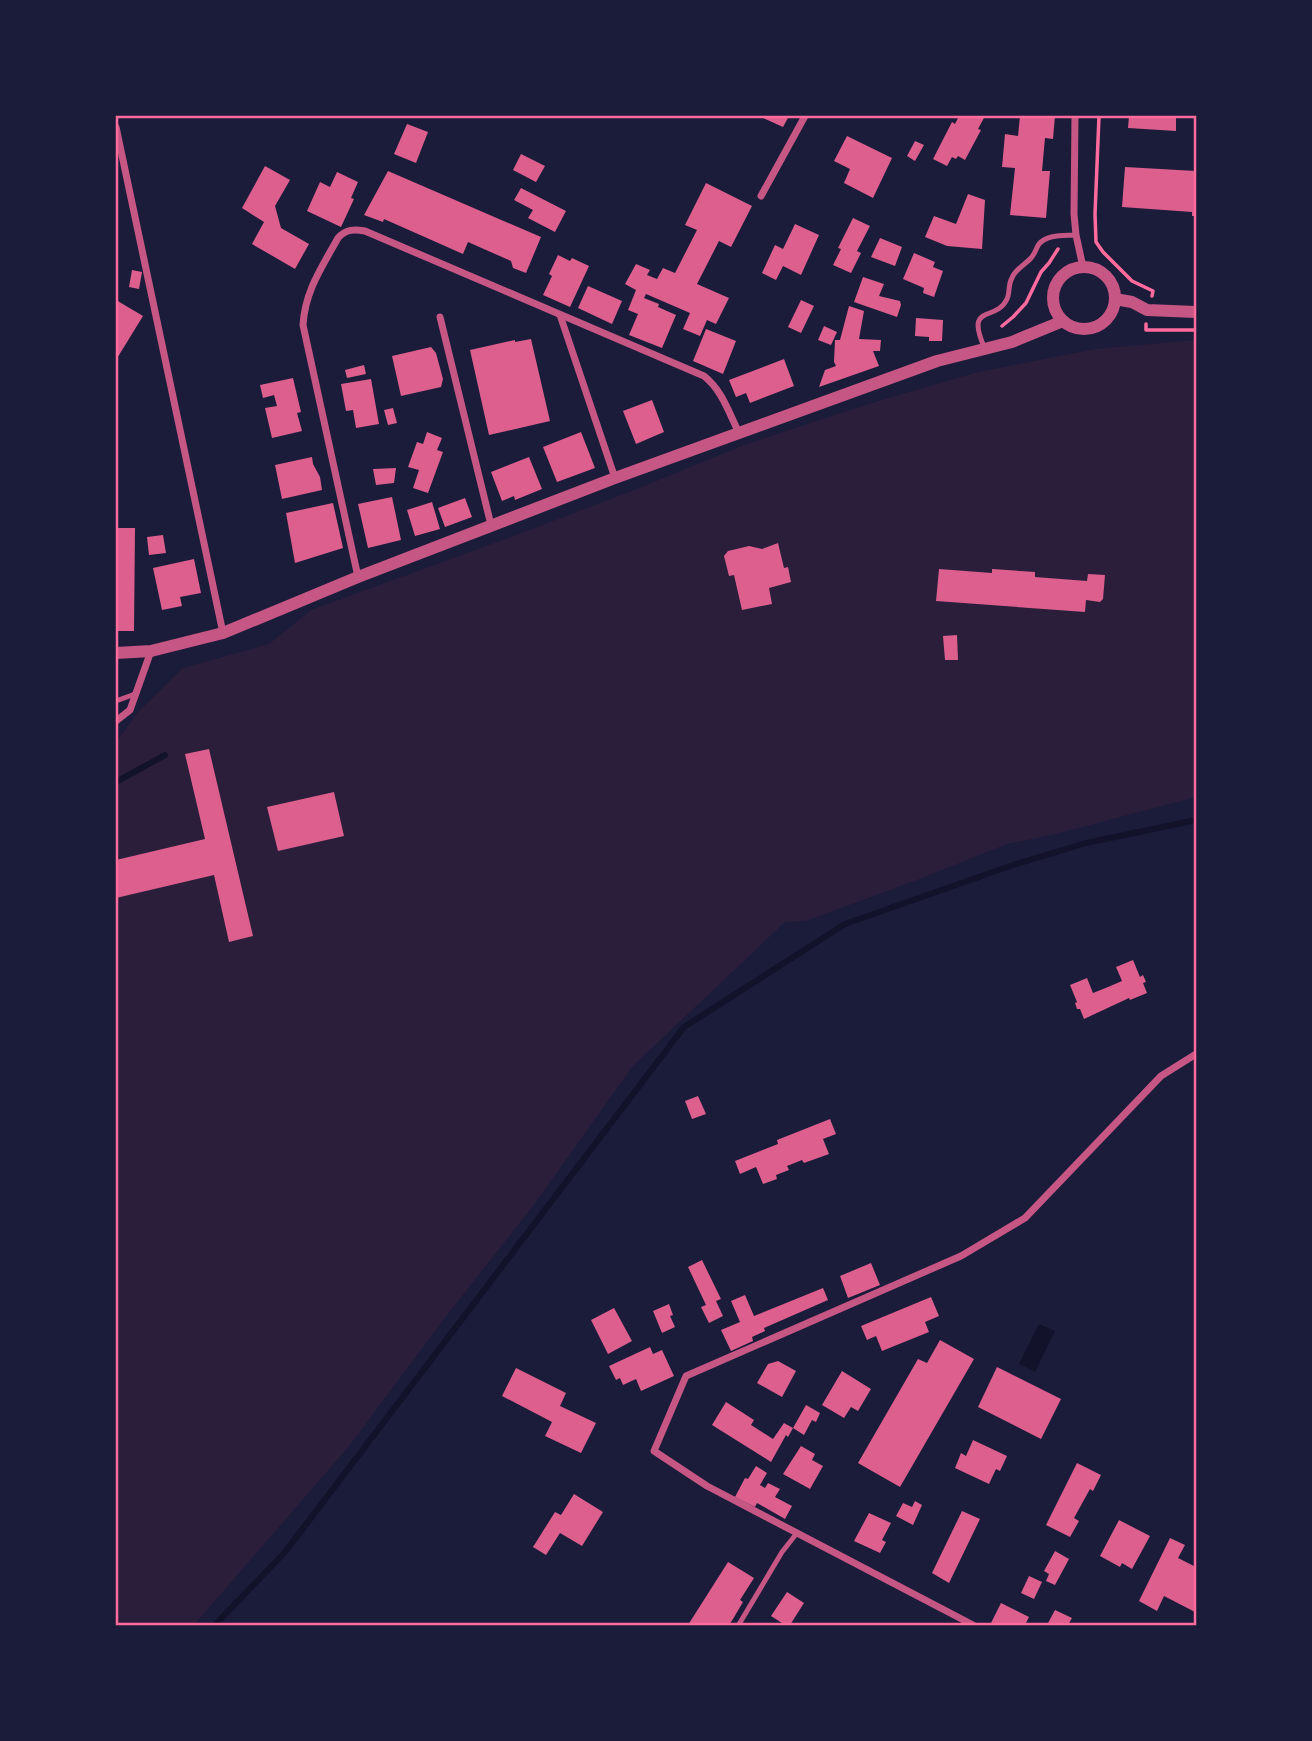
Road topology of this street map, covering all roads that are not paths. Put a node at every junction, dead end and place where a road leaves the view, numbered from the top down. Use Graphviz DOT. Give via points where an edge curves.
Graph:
graph roads {
  1 [pos="805,116"];
  2 [pos="1076,116"];
  3 [pos="116,127"];
  4 [pos="761,196"];
  5 [pos="1076,234"];
  6 [pos="1083,267"];
  7 [pos="1115,299"];
  8 [pos="1196,312"];
  9 [pos="560,315"];
  10 [pos="440,317"];
  11 [pos="1063,321"];
  12 [pos="985,349"];
  13 [pos="738,433"];
  14 [pos="615,478"];
  15 [pos="491,526"];
  16 [pos="358,577"];
  17 [pos="223,633"];
  18 [pos="151,651"];
  19 [pos="116,653"];
  20 [pos="135,694"];
  21 [pos="116,701"];
  22 [pos="116,721"];
  23 [pos="1196,1054"];
  24 [pos="797,1533"];
  25 [pos="738,1626"];
  26 [pos="975,1626"];
  1 -- 4 [label="street"];
  2 -- 5 [label="street"];
  3 -- 17 [label="street"];
  5 -- 6 [label="street"];
  5 -- 12 [label="lane" via="1048,237 1012,277 1007,301 979,321 977,332"];
  6 -- 7 [label="street" via="1110,280"];
  6 -- 11 [label="street" via="1057,282 1053,303"];
  7 -- 8 [label="street" via="1147,310"];
  7 -- 11 [label="street" via="1109,318 1101,324 1082,329"];
  9 -- 13 [label="street" via="704,376 721,394"];
  9 -- 14 [label="street"];
  9 -- 16 [label="street" via="365,231 349,230 338,238 310,289 303,325"];
  10 -- 15 [label="street"];
  11 -- 12 [label="street"];
  12 -- 13 [label="street" via="937,361"];
  13 -- 14 [label="street"];
  14 -- 15 [label="street"];
  15 -- 16 [label="street"];
  16 -- 17 [label="street"];
  17 -- 18 [label="street"];
  18 -- 19 [label="street"];
  18 -- 20 [label="street"];
  20 -- 21 [label="lane"];
  20 -- 22 [label="street" via="130,710"];
  23 -- 24 [label="street" via="1161,1076 1025,1218 961,1256 686,1376 654,1451 707,1486"];
  24 -- 25 [label="lane"];
  24 -- 26 [label="street"];
}
